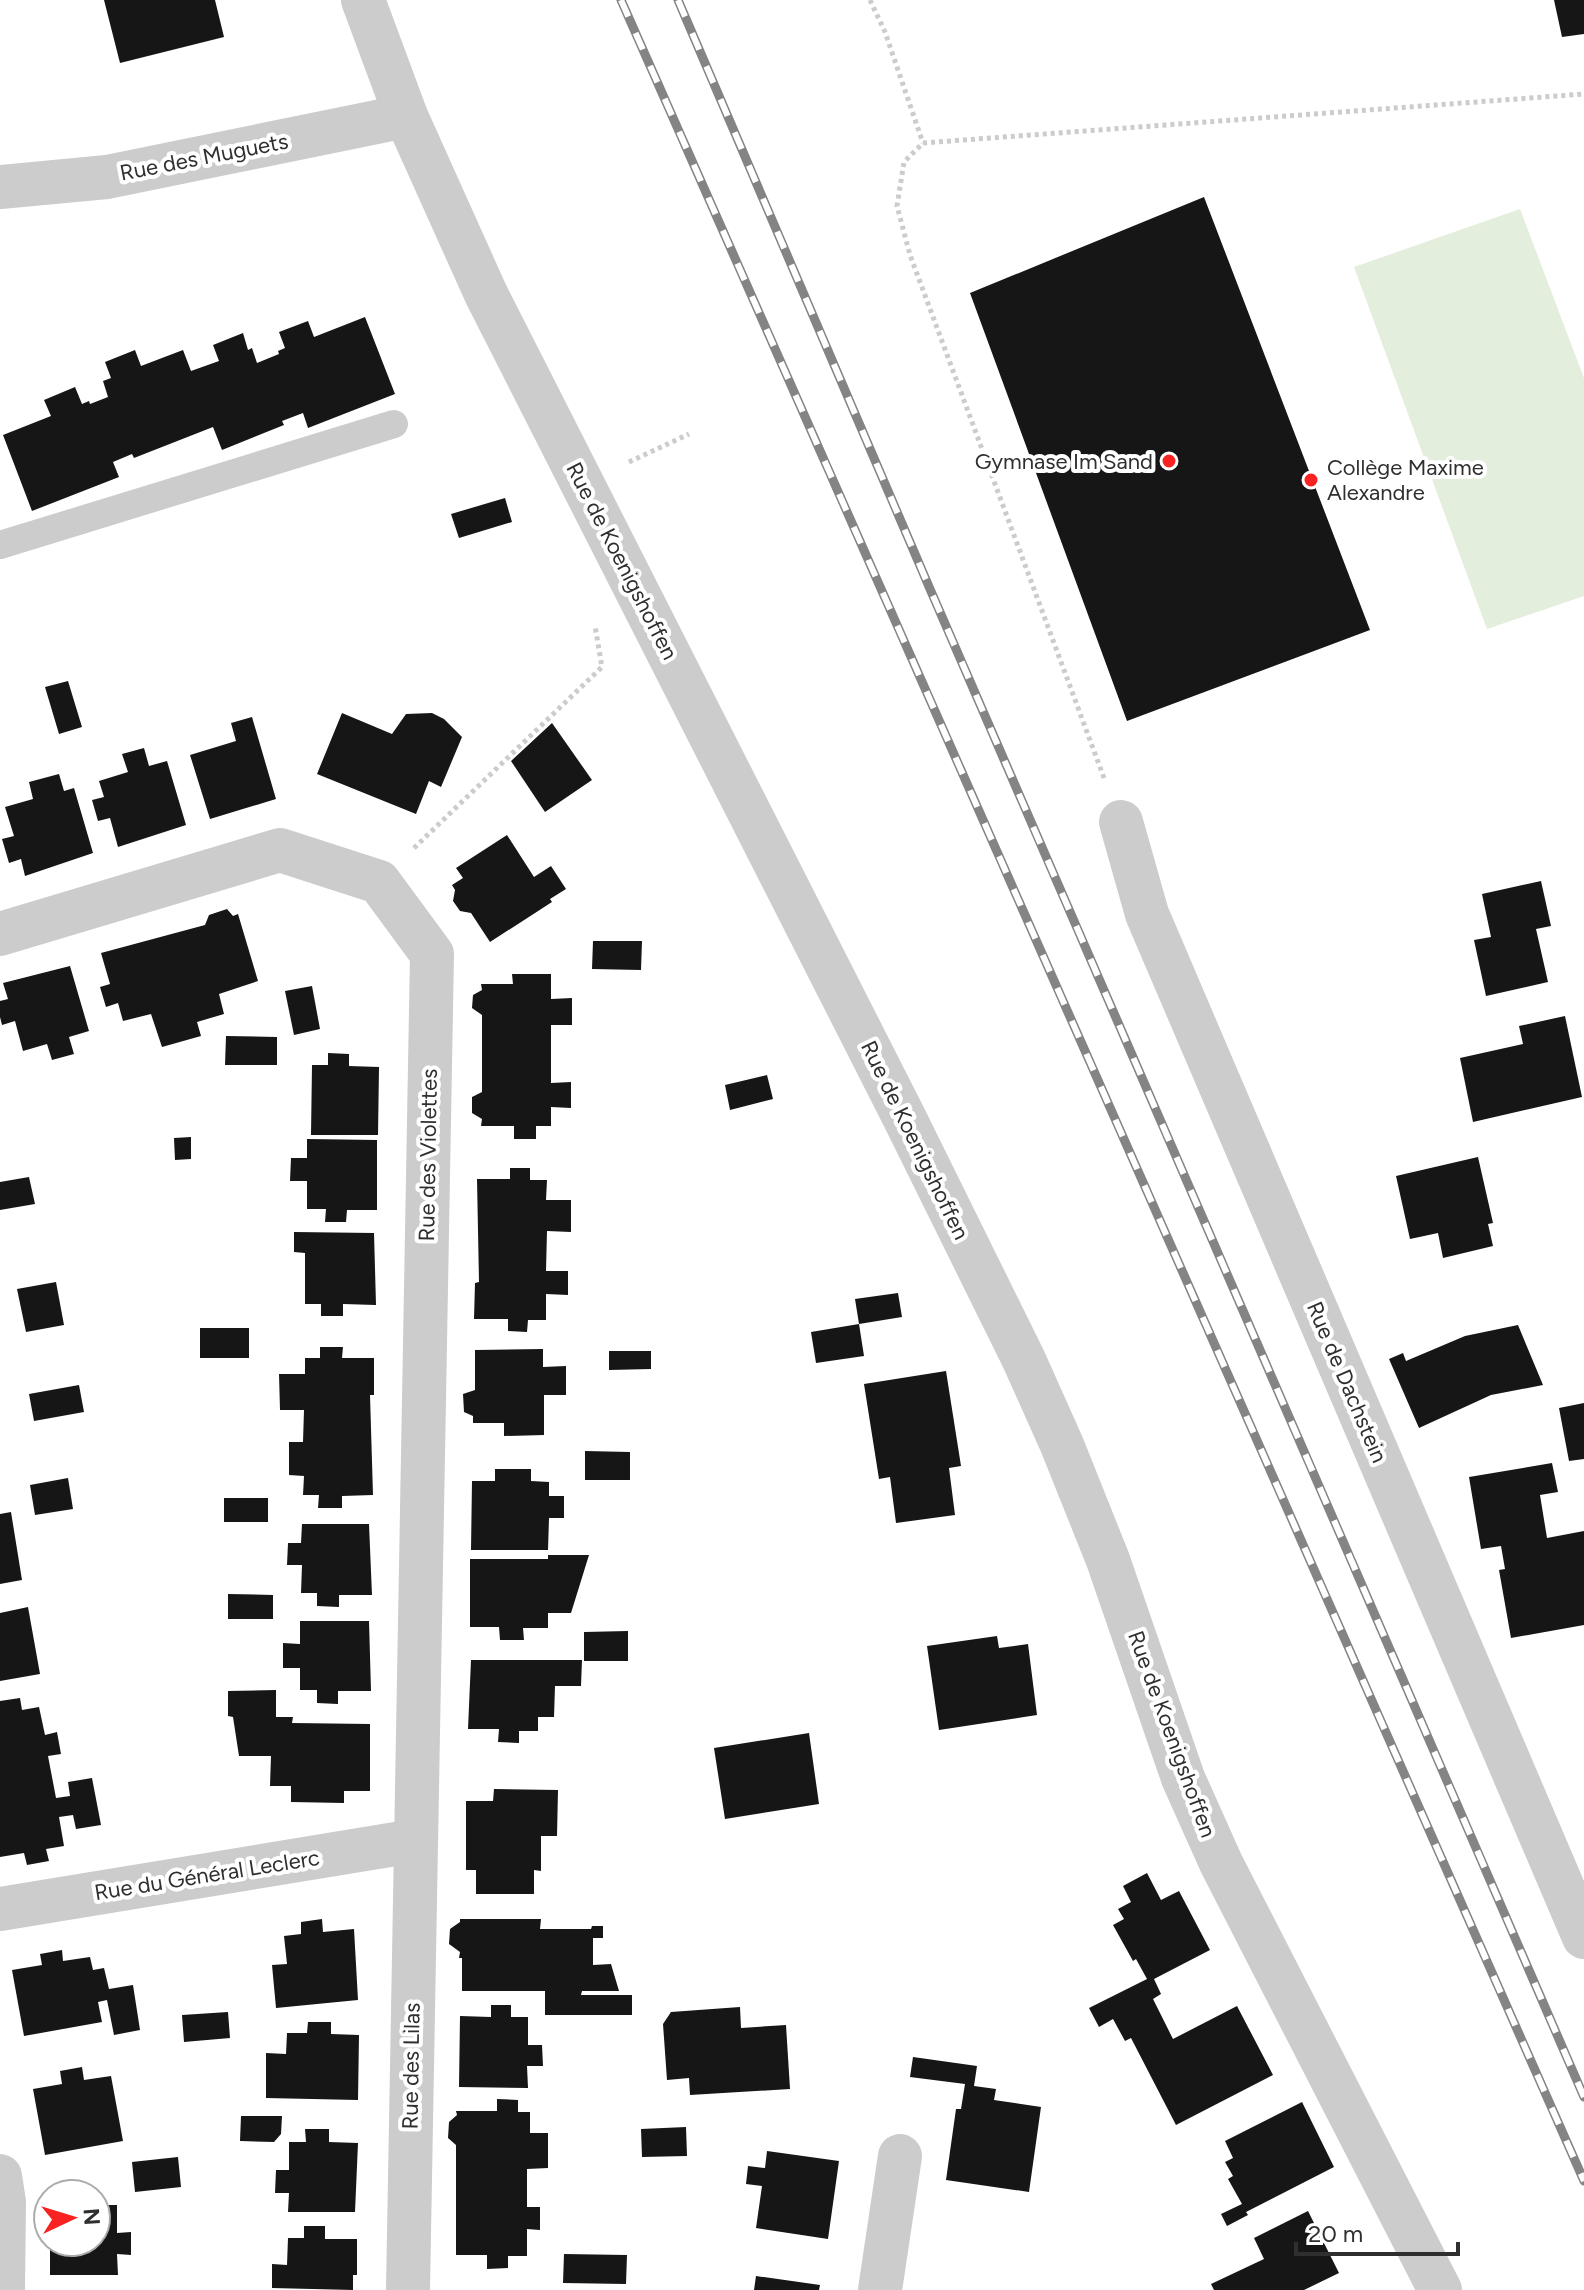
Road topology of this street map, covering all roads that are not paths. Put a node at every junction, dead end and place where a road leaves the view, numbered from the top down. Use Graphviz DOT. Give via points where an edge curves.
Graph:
graph roads {
  1 [pos="363,0"];
  2 [pos="406,116"];
  3 [pos="0,187"];
  4 [pos="394,424"];
  5 [pos="0,545"];
  6 [pos="1121,822"];
  7 [pos="0,934"];
  8 [pos="414,1841"];
  9 [pos="0,1909"];
  10 [pos="1584,1937"];
  11 [pos="900,2156"];
  12 [pos="0,2176"];
  13 [pos="3,2290"];
  14 [pos="408,2290"];
  15 [pos="880,2290"];
  16 [pos="1440,2290"];
  1 -- 2 [label="street, Rue de Koenigshoffen"];
  2 -- 3 [label="street, Rue des Muguets" via="107,177"];
  2 -- 16 [label="street, Rue de Koenigshoffen" via="486,294 1024,1360 1108,1560 1183,1778 1214,1849"];
  4 -- 5 [label="lane"];
  6 -- 10 [label="street, Rue de Dachstein" via="1147,914"];
  7 -- 8 [label="street, Rue des Violettes" via="280,850 379,882 432,954"];
  8 -- 9 [label="street, Rue du Général Leclerc"];
  8 -- 14 [label="street, Rue des Lilas"];
  11 -- 15 [label="street"];
  12 -- 13 [label="street"];
}
